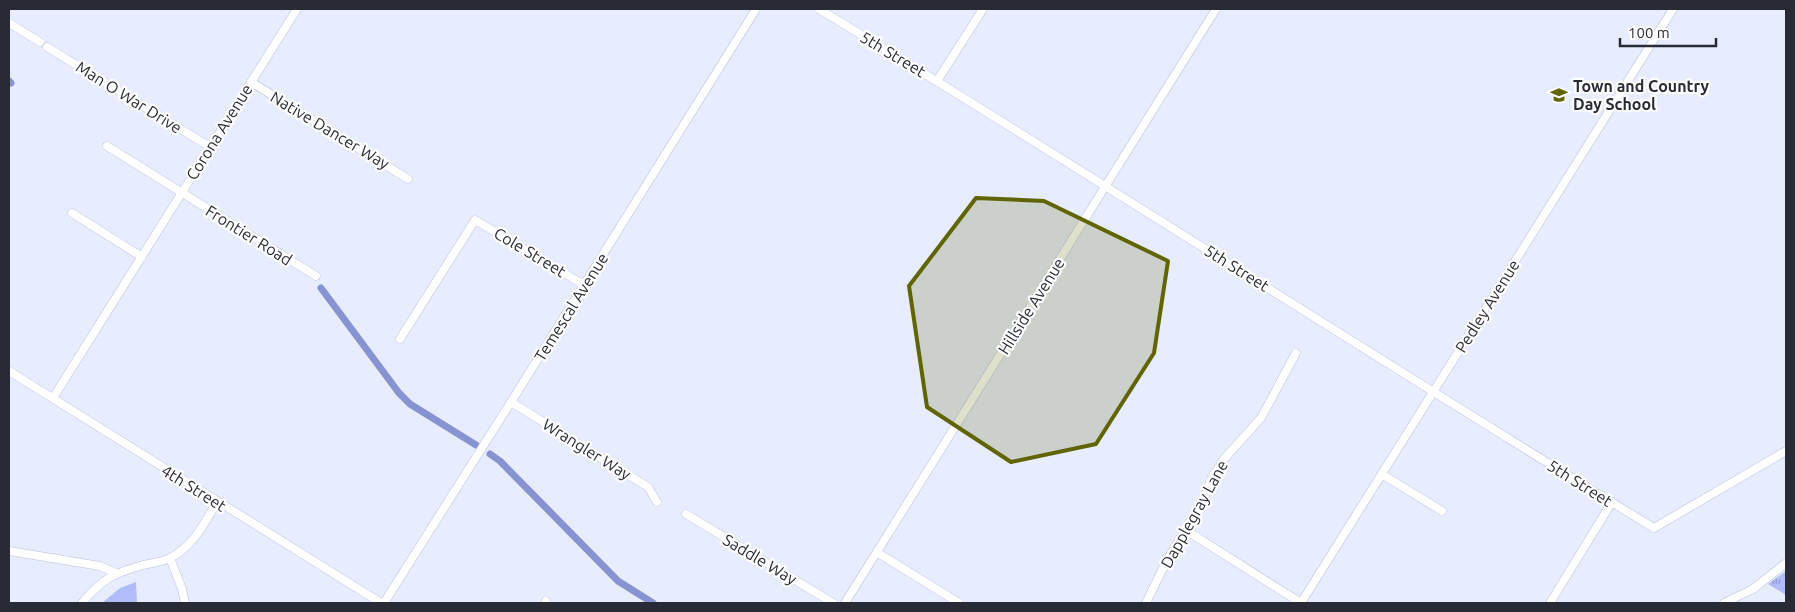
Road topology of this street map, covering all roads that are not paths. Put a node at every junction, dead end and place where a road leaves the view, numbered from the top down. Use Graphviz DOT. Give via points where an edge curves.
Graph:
graph roads {
  1 [pos="297,9"];
  2 [pos="756,9"];
  3 [pos="819,9"];
  4 [pos="983,9"];
  5 [pos="1216,9"];
  6 [pos="1673,9"];
  7 [pos="9,23"];
  8 [pos="40,42"];
  9 [pos="48,47"];
  10 [pos="938,81"];
  11 [pos="251,82"];
  12 [pos="106,146"];
  13 [pos="210,147"];
  14 [pos="408,179"];
  15 [pos="1106,185"];
  16 [pos="182,193"];
  17 [pos="72,213"];
  18 [pos="142,256"];
  19 [pos="316,276"];
  20 [pos="584,285"];
  21 [pos="400,339"];
  22 [pos="1296,353"];
  23 [pos="9,371"];
  24 [pos="1434,392"];
  25 [pos="53,398"];
  26 [pos="511,402"];
  27 [pos="1786,451"];
  28 [pos="1383,474"];
  29 [pos="218,502"];
  30 [pos="657,502"];
  31 [pos="1612,502"];
  32 [pos="1442,511"];
  33 [pos="686,514"];
  34 [pos="1184,530"];
  35 [pos="9,551"];
  36 [pos="878,553"];
  37 [pos="170,558"];
  38 [pos="1786,563"];
  39 [pos="116,573"];
  40 [pos="82,603"];
  41 [pos="185,603"];
  42 [pos="382,603"];
  43 [pos="833,603"];
  44 [pos="846,603"];
  45 [pos="960,603"];
  46 [pos="1146,603"];
  47 [pos="1301,603"];
  48 [pos="1550,603"];
  49 [pos="1724,603"];
  1 -- 11 [label="street, Corona Avenue"];
  2 -- 20 [label="street, Temescal Avenue"];
  3 -- 10 [label="street, 5th Street"];
  4 -- 10 [label="street"];
  5 -- 15 [label="street, Hillside Avenue"];
  6 -- 24 [label="street, Pedley Avenue"];
  7 -- 8 [label="street"];
  9 -- 13 [label="street, Man O War Drive"];
  10 -- 15 [label="street, 5th Street"];
  11 -- 13 [label="street, Corona Avenue"];
  11 -- 14 [label="street, Native Dancer Way"];
  12 -- 16 [label="street, Frontier Road"];
  13 -- 16 [label="street, Corona Avenue"];
  15 -- 24 [label="street, 5th Street"];
  15 -- 36 [label="street, Hillside Avenue"];
  16 -- 18 [label="street, Corona Avenue"];
  16 -- 19 [label="street, Frontier Road"];
  17 -- 18 [label="street"];
  18 -- 25 [label="street, Corona Avenue"];
  20 -- 21 [label="street, Cole Street" via="475,220"];
  20 -- 26 [label="street, Temescal Avenue"];
  22 -- 34 [label="street, Dapplegray Lane" via="1262,418 1224,459"];
  23 -- 25 [label="street, 4th Street"];
  24 -- 28 [label="street, Pedley Avenue"];
  24 -- 31 [label="street, 5th Street"];
  25 -- 29 [label="street, 4th Street"];
  26 -- 30 [label="street, Wrangler Way" via="648,487"];
  26 -- 42 [label="street, Temescal Avenue"];
  27 -- 31 [label="street, 5th Street" via="1654,528"];
  28 -- 32 [label="street"];
  28 -- 47 [label="street, Pedley Avenue"];
  29 -- 37 [label="street" via="197,535"];
  29 -- 42 [label="street, 4th Street"];
  31 -- 48 [label="street"];
  33 -- 43 [label="street, Saddle Way"];
  34 -- 46 [label="street, Dapplegray Lane"];
  34 -- 47 [label="street"];
  35 -- 39 [label="street" via="100,566"];
  36 -- 44 [label="street, Hillside Avenue"];
  36 -- 45 [label="street"];
  37 -- 39 [label="street"];
  37 -- 41 [label="street"];
  38 -- 49 [label="street" via="1753,588"];
  39 -- 40 [label="street"];
}
